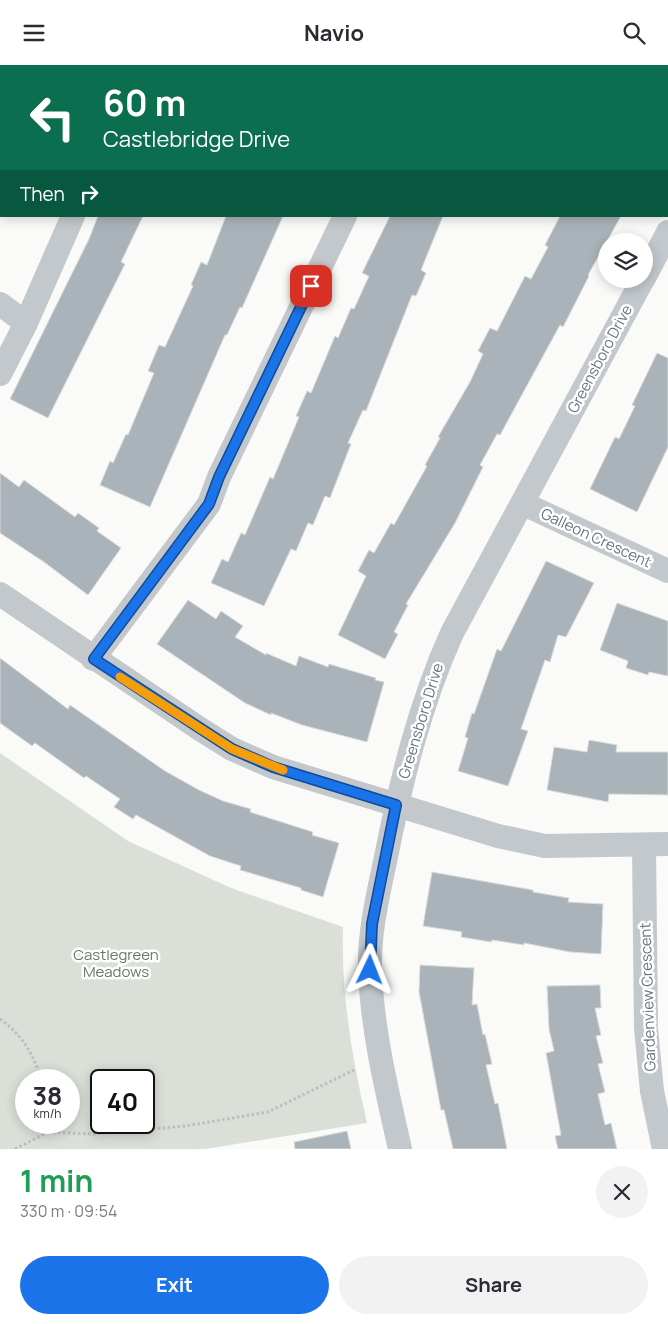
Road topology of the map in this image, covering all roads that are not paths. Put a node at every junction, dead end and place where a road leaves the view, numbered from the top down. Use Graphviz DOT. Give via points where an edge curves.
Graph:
graph roads {
  1 [pos="73,217"];
  2 [pos="345,217"];
  3 [pos="667,238"];
  4 [pos="653,263"];
  5 [pos="639,288"];
  6 [pos="0,304"];
  7 [pos="26,323"];
  8 [pos="0,374"];
  9 [pos="524,504"];
  10 [pos="668,571"];
  11 [pos="0,594"];
  12 [pos="94,659"];
  13 [pos="396,805"];
  14 [pos="668,844"];
  15 [pos="644,845"];
  16 [pos="400,1149"];
  17 [pos="664,1149"];
  1 -- 7 [label="street"];
  2 -- 12 [label="street" via="209,504"];
  3 -- 4 [label="street, Greensboro Drive"];
  5 -- 9 [label="street, Greensboro Drive"];
  6 -- 7 [label="street"];
  7 -- 8 [label="street"];
  9 -- 10 [label="street, Galleon Crescent"];
  9 -- 13 [label="street, Greensboro Drive" via="452,633 439,663 428,689"];
  11 -- 12 [label="street"];
  12 -- 13 [label="street" via="232,749 273,767"];
  13 -- 15 [label="street" via="545,846"];
  13 -- 16 [label="street, Greensboro Drive" via="372,924 370,970"];
  14 -- 15 [label="street"];
  15 -- 17 [label="street, Gardenview Crescent" via="646,1027 652,1091"];
}
